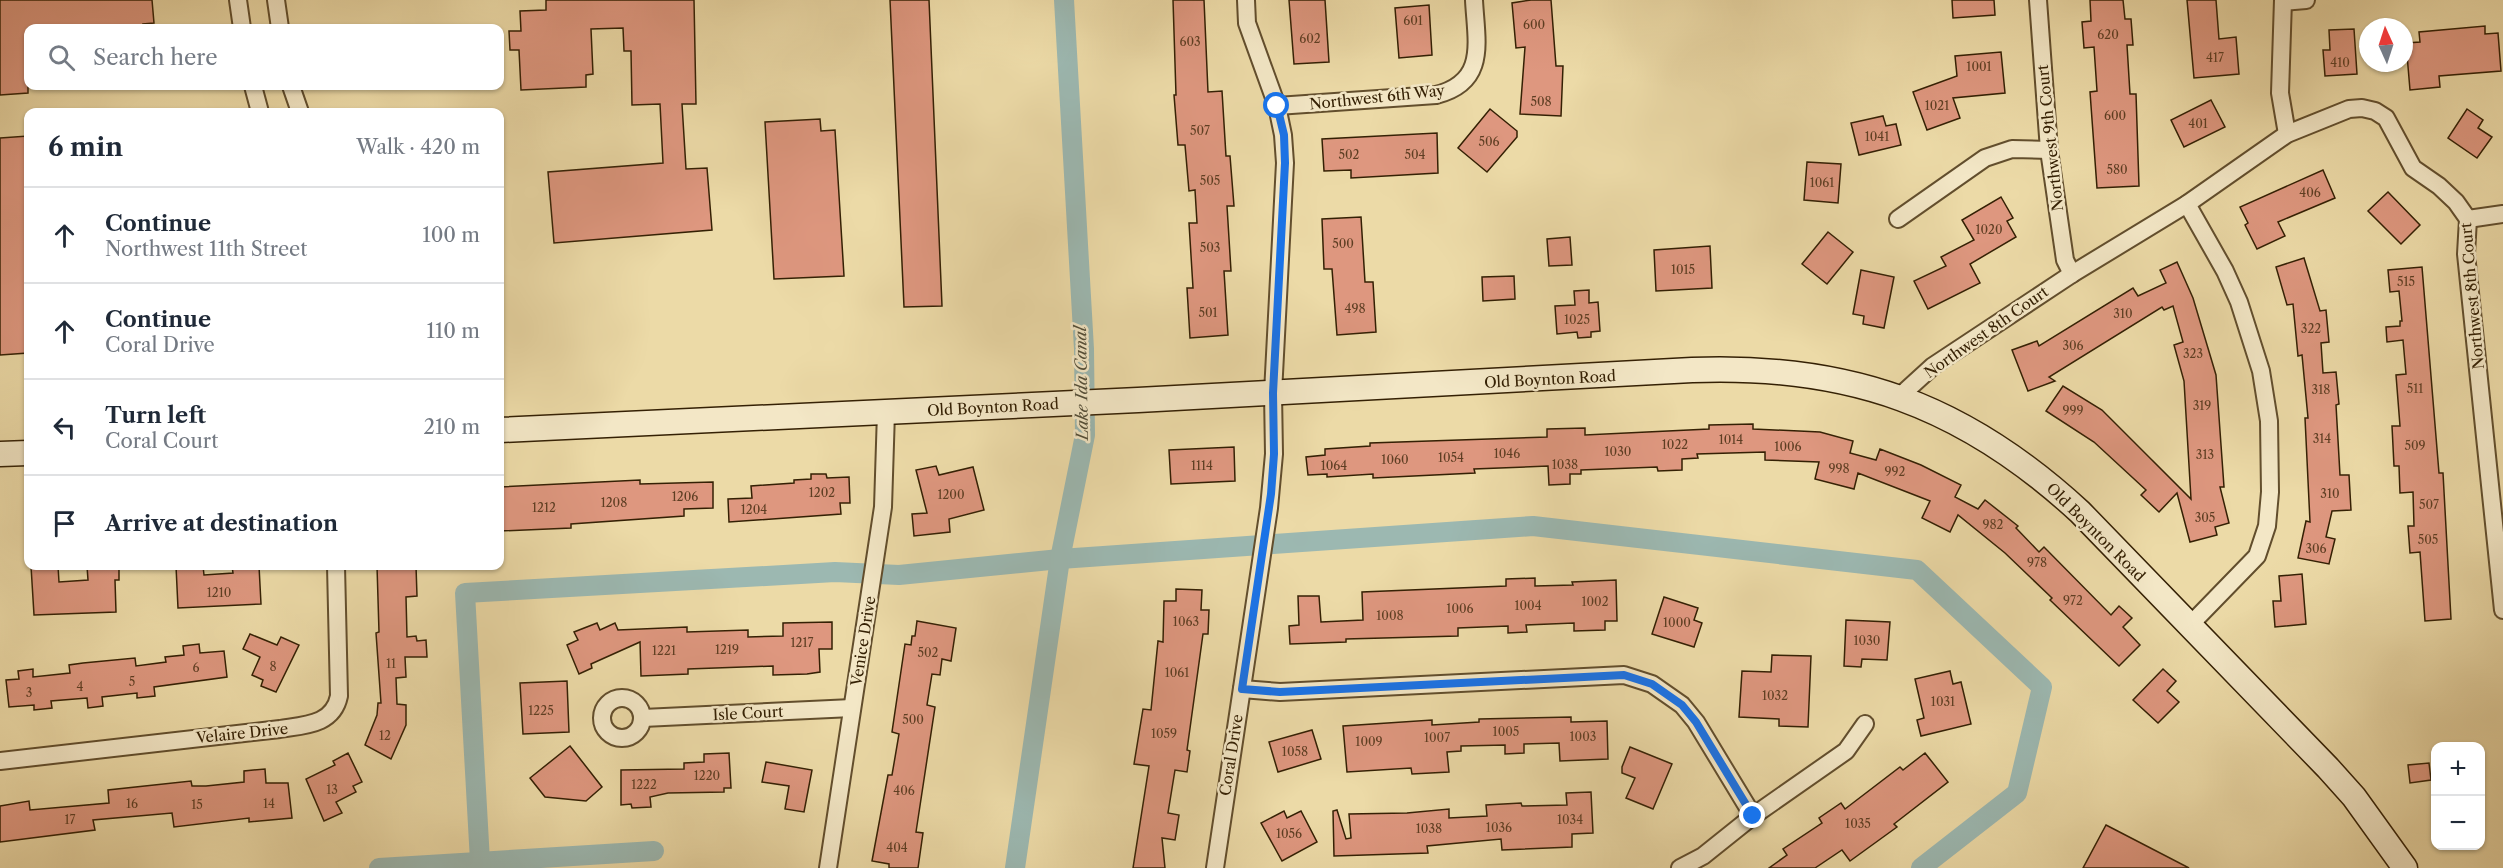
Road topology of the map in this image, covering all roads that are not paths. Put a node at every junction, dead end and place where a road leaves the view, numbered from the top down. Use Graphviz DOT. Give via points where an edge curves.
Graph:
graph roads {
  1 [pos="238,0"];
  2 [pos="276,0"];
  3 [pos="1246,0"];
  4 [pos="1473,0"];
  5 [pos="2038,0"];
  6 [pos="2306,0"];
  7 [pos="2283,1"];
  8 [pos="241,24"];
  9 [pos="279,24"];
  10 [pos="254,90"];
  11 [pos="292,90"];
  12 [pos="1277,106"];
  13 [pos="259,108"];
  14 [pos="299,108"];
  15 [pos="2287,134"];
  16 [pos="2049,150"];
  17 [pos="2187,204"];
  18 [pos="2503,214"];
  19 [pos="1898,219"];
  20 [pos="2468,219"];
  21 [pos="2072,274"];
  22 [pos="1273,393"];
  23 [pos="1899,397"];
  24 [pos="886,412"];
  25 [pos="504,430"];
  26 [pos="24,453"];
  27 [pos="0,454"];
  28 [pos="336,570"];
  29 [pos="2503,610"];
  30 [pos="2189,626"];
  31 [pos="1242,689"];
  32 [pos="852,708"];
  33 [pos="643,718"];
  34 [pos="1865,724"];
  35 [pos="0,760"];
  36 [pos="1753,816"];
  37 [pos="828,868"];
  38 [pos="1215,868"];
  39 [pos="1680,868"];
  40 [pos="2406,868"];
  1 -- 8 [label="street"];
  2 -- 9 [label="street"];
  3 -- 12 [label="street, Coral Drive" via="1247,23"];
  4 -- 12 [label="street, Northwest 6th Way" via="1476,61 1471,74 1450,91"];
  5 -- 16 [label="street, Northwest 9th Court"];
  6 -- 7 [label="street"];
  7 -- 15 [label="street" via="2280,93"];
  10 -- 13 [label="street"];
  11 -- 14 [label="street"];
  12 -- 22 [label="street, Coral Drive" via="1285,163"];
  15 -- 17 [label="street, Northwest 8th Court"];
  15 -- 20 [label="street, Northwest 8th Court" via="2349,109 2375,111 2386,118 2413,168 2439,186"];
  16 -- 19 [label="street" via="2012,149 1985,158"];
  16 -- 21 [label="street, Northwest 9th Court" via="2065,260"];
  17 -- 21 [label="street, Northwest 8th Court"];
  17 -- 30 [label="street" via="2239,302 2262,371 2269,421 2270,492 2257,556"];
  18 -- 20 [label="street"];
  20 -- 29 [label="street, Northwest 8th Court" via="2466,254"];
  21 -- 23 [label="street, Northwest 8th Court" via="1933,366"];
  22 -- 23 [label="street, Old Boynton Road" via="1726,369 1817,376"];
  22 -- 24 [label="street, Old Boynton Road"];
  22 -- 31 [label="street, Coral Drive" via="1274,454 1269,508"];
  23 -- 30 [label="street, Old Boynton Road" via="1986,439 2050,484"];
  24 -- 25 [label="street, Old Boynton Road"];
  24 -- 32 [label="street, Venice Drive" via="883,507"];
  26 -- 27 [label="street"];
  28 -- 35 [label="street, Velaire Drive" via="339,696 334,710 324,720 280,729"];
  30 -- 40 [label="street, Old Boynton Road" via="2354,797"];
  31 -- 36 [label="street" via="1280,692 1624,675 1652,684 1682,705"];
  31 -- 38 [label="street, Coral Drive"];
  32 -- 33 [label="street, Isle Court"];
  32 -- 37 [label="street, Venice Drive"];
  34 -- 36 [label="street" via="1846,751"];
  36 -- 39 [label="street" via="1703,856"];
}
